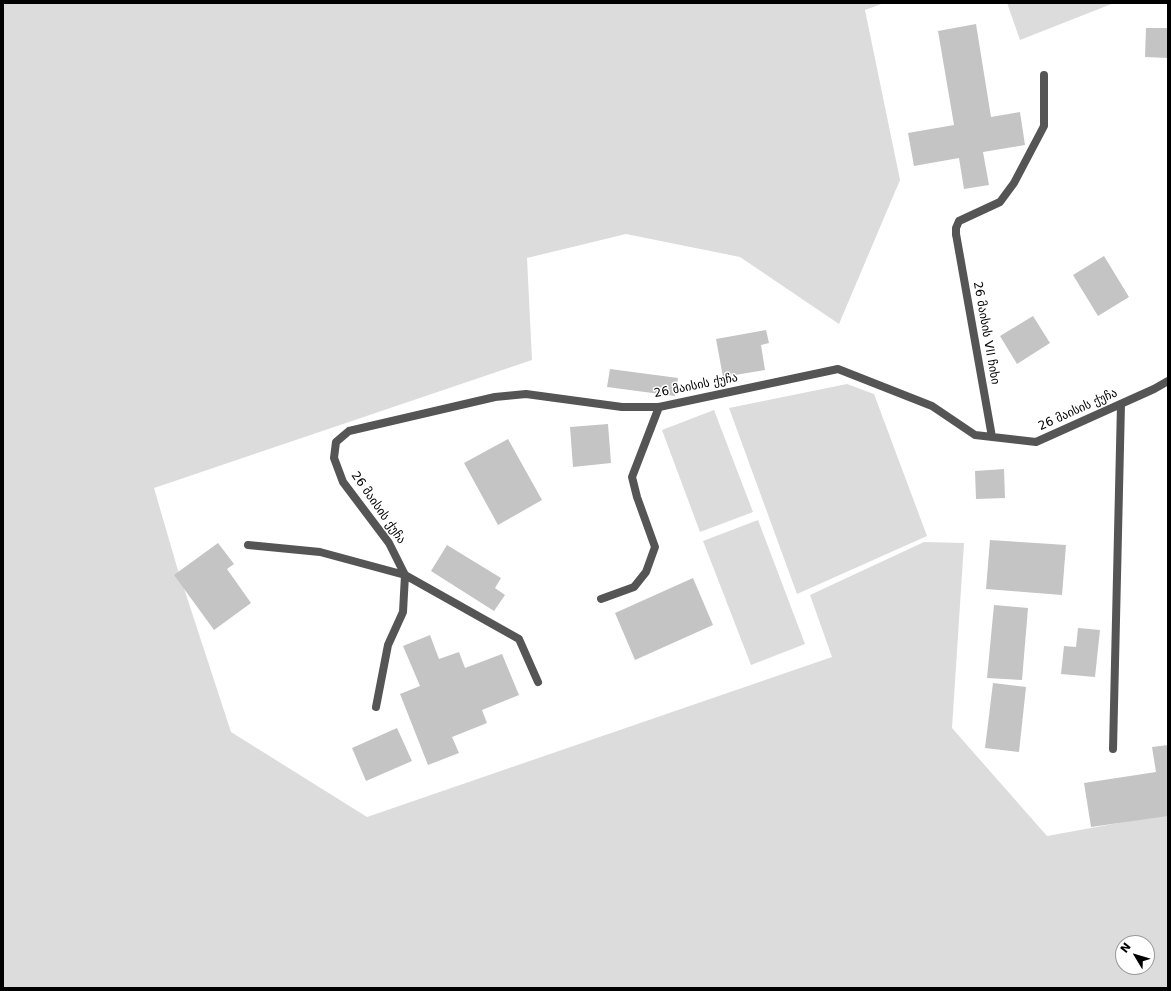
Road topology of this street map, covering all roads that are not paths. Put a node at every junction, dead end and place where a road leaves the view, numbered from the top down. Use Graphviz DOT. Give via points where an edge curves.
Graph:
graph roads {
  1 [pos="1044,75"];
  2 [pos="1168,380"];
  3 [pos="1121,404"];
  4 [pos="659,407"];
  5 [pos="992,437"];
  6 [pos="248,545"];
  7 [pos="405,575"];
  8 [pos="601,599"];
  9 [pos="538,682"];
  10 [pos="376,707"];
  11 [pos="1113,749"];
  1 -- 5 [label="street, 26 მაისის VII ჩიხი" via="1044,126 1014,183 1000,202 959,221 956,228"];
  2 -- 3 [label="street, 26 მაისის ქუჩა"];
  3 -- 5 [label="street, 26 მაისის ქუჩა" via="1036,442"];
  3 -- 11 [label="street"];
  4 -- 5 [label="street, 26 მაისის ქუჩა" via="838,368 932,406 975,435"];
  4 -- 7 [label="street, 26 მაისის ქუჩა" via="622,407 526,394 495,397 349,431 336,442 334,458 343,482 390,543"];
  4 -- 8 [label="street" via="632,477 655,547 646,572 634,587"];
  6 -- 7 [label="street" via="320,552"];
  7 -- 9 [label="street" via="519,639"];
  7 -- 10 [label="street" via="403,612 388,644"];
}
